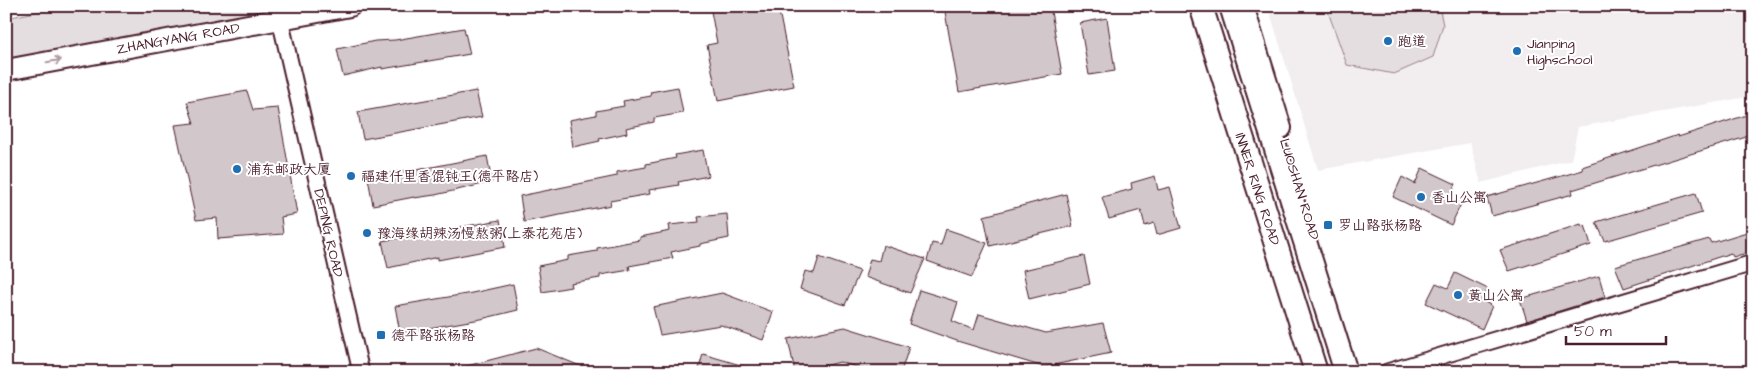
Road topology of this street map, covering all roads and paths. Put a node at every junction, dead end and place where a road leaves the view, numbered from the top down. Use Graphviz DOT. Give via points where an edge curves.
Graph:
graph roads {
  1 [pos="350,6"];
  2 [pos="1193,6"];
  3 [pos="1201,6"];
  4 [pos="1231,6"];
  5 [pos="1244,6"];
  6 [pos="279,13"];
  7 [pos="6,70"];
  8 [pos="1753,263"];
  9 [pos="361,372"];
  10 [pos="1309,372"];
  11 [pos="1316,372"];
  12 [pos="1346,372"];
  13 [pos="1356,372"];
  14 [pos="1387,372"];
  1 -- 6 [label="main road, ZHANGYANG ROAD"];
  2 -- 10 [label="main road"];
  3 -- 11 [label="highway, INNER RING ROAD"];
  4 -- 12 [label="highway, INNER RING ROAD"];
  5 -- 13 [label="main road, LUOSHAN ROAD"];
  7 -- 6 [label="main road, ZHANGYANG ROAD, one-way"];
  6 -- 9 [label="street, DEPING ROAD"];
  8 -- 14 [label="street"];
}
